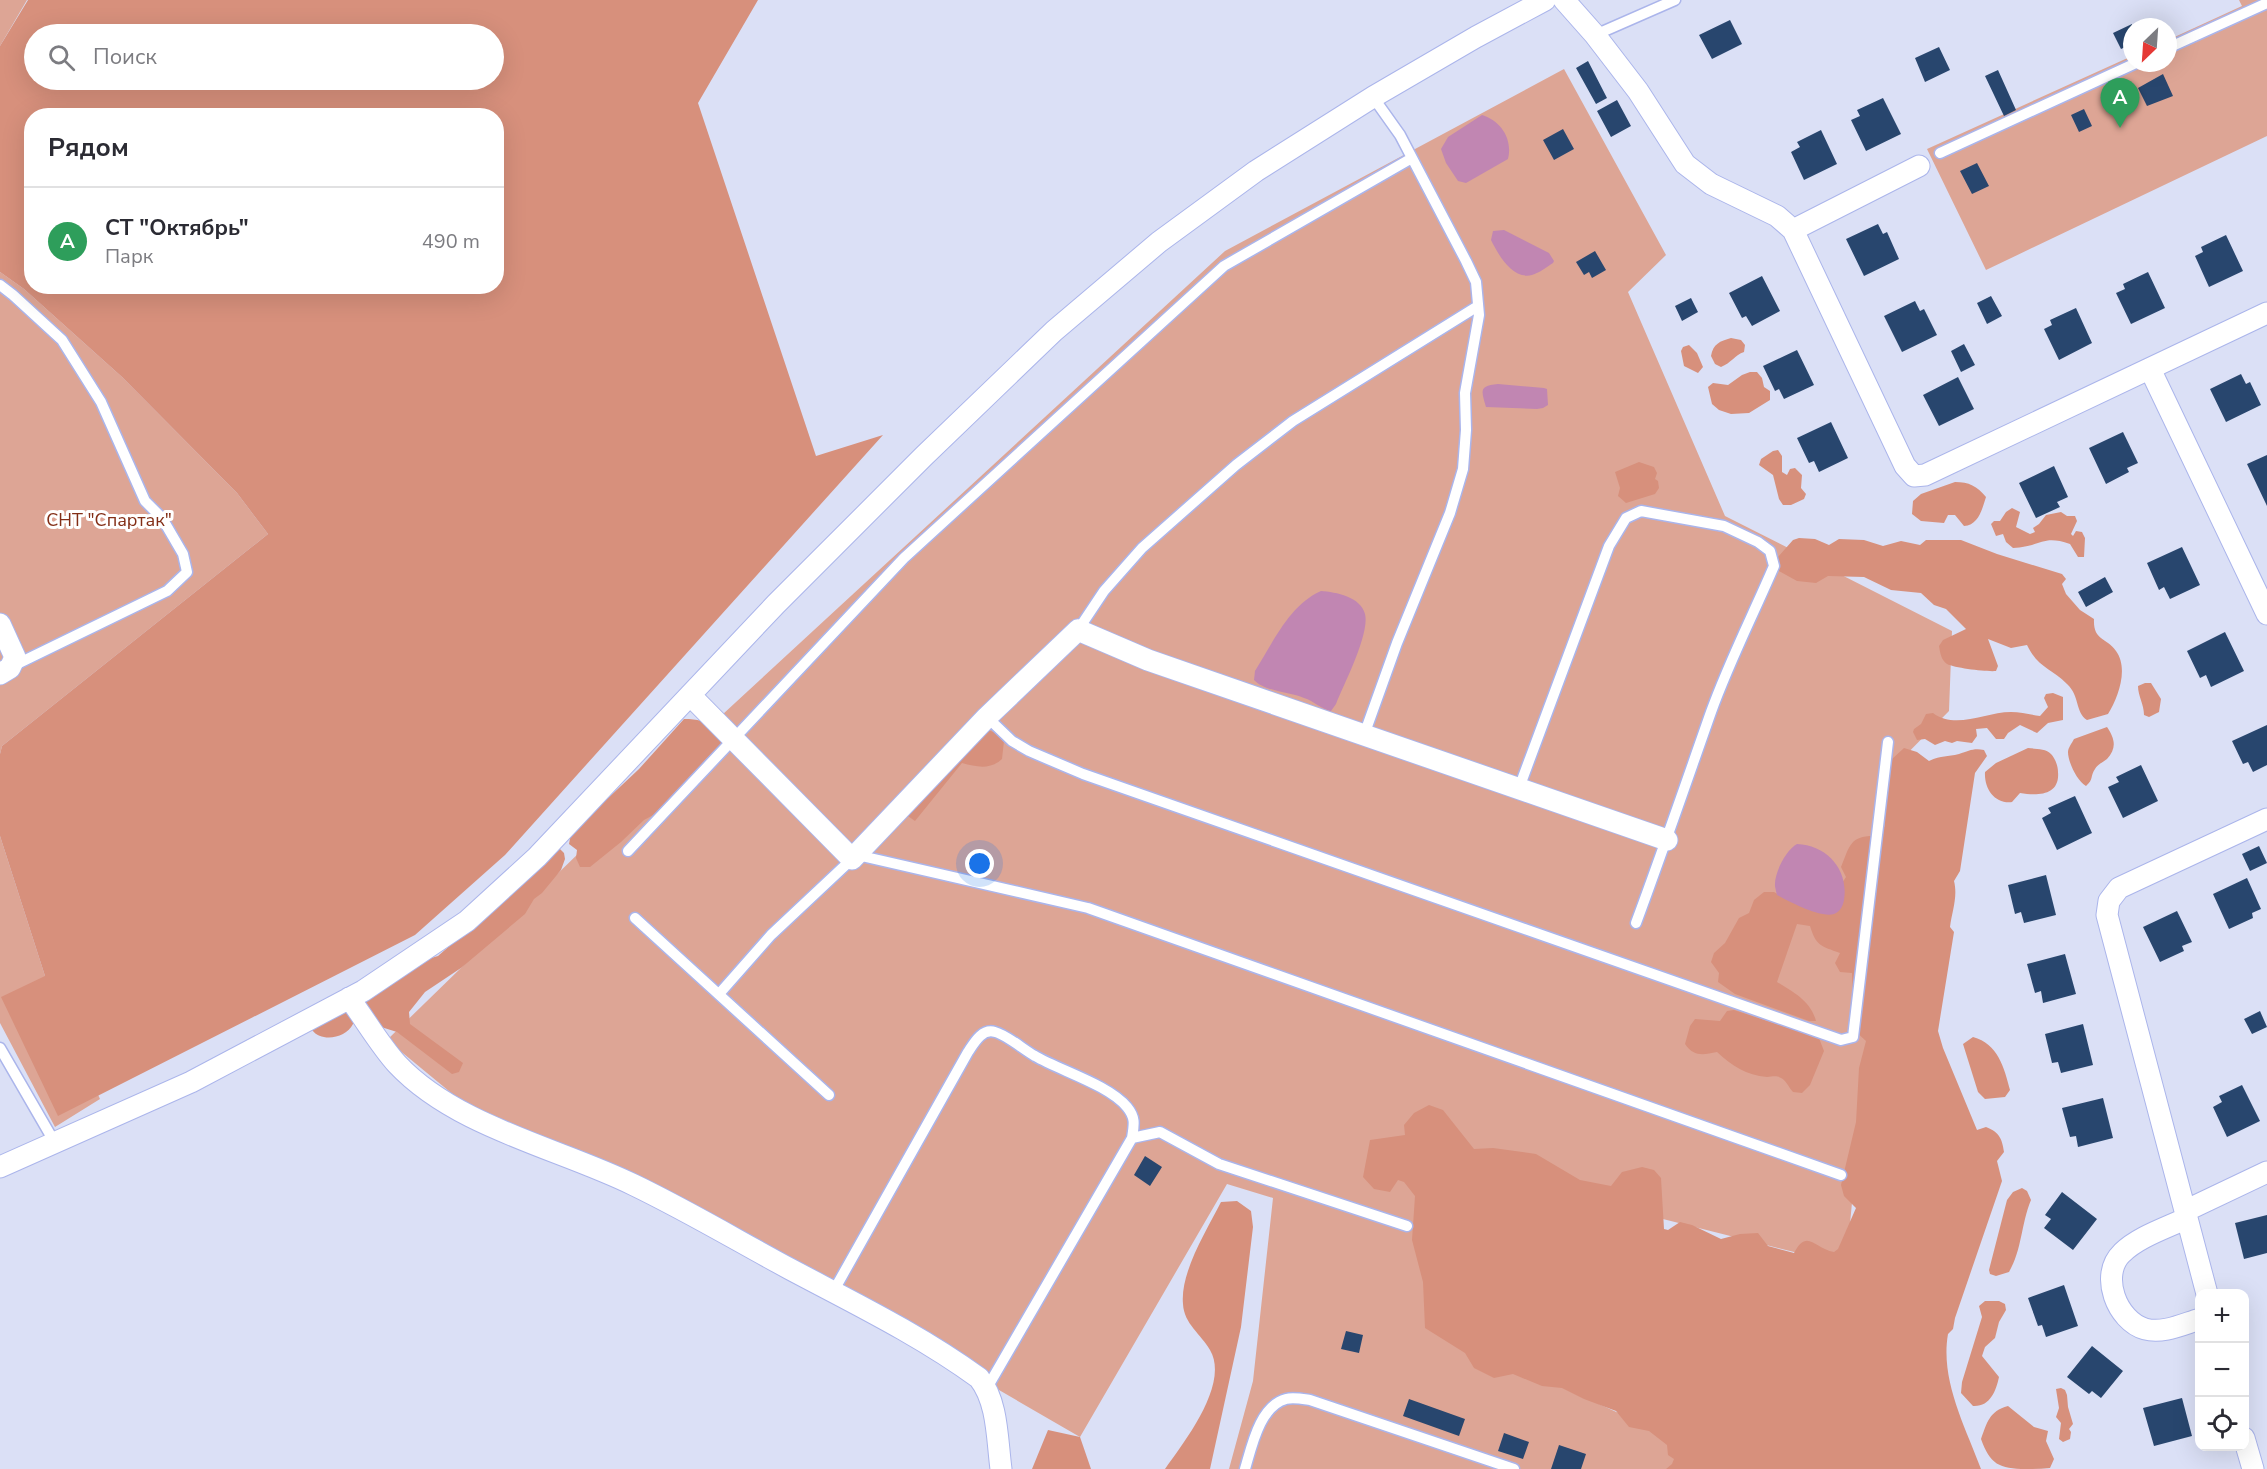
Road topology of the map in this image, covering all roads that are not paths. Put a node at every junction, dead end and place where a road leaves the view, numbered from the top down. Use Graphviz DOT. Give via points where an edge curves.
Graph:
graph roads {
  1 [pos="1545,0"];
  2 [pos="1564,0"];
  3 [pos="1675,0"];
  4 [pos="2267,3"];
  5 [pos="1595,35"];
  6 [pos="2177,44"];
  7 [pos="2123,69"];
  8 [pos="1373,97"];
  9 [pos="1940,153"];
  10 [pos="1412,158"];
  11 [pos="1919,166"];
  12 [pos="1793,230"];
  13 [pos="0,285"];
  14 [pos="1478,306"];
  15 [pos="2267,313"];
  16 [pos="2150,369"];
  17 [pos="2267,614"];
  18 [pos="0,624"];
  19 [pos="1078,630"];
  20 [pos="5,671"];
  21 [pos="690,695"];
  22 [pos="987,717"];
  23 [pos="1364,735"];
  24 [pos="733,739"];
  25 [pos="1888,742"];
  26 [pos="1519,788"];
  27 [pos="2267,819"];
  28 [pos="1667,840"];
  29 [pos="628,851"];
  30 [pos="855,857"];
  31 [pos="635,918"];
  32 [pos="1636,923"];
  33 [pos="719,994"];
  34 [pos="349,998"];
  35 [pos="0,1048"];
  36 [pos="829,1095"];
  37 [pos="1132,1138"];
  38 [pos="55,1143"];
  39 [pos="0,1167"];
  40 [pos="2267,1172"];
  41 [pos="1841,1175"];
  42 [pos="2186,1215"];
  43 [pos="1407,1226"];
  44 [pos="2205,1289"];
  45 [pos="833,1292"];
  46 [pos="2195,1321"];
  47 [pos="987,1388"];
  48 [pos="2248,1451"];
  49 [pos="1001,1469"];
  50 [pos="1245,1469"];
  51 [pos="1514,1469"];
  52 [pos="2253,1469"];
  1 -- 8 [label="street"];
  2 -- 5 [label="street"];
  3 -- 5 [label="lane"];
  4 -- 6 [label="lane"];
  5 -- 12 [label="street" via="1638,91 1685,164 1711,184 1777,216"];
  7 -- 9 [label="lane"];
  8 -- 10 [label="lane"];
  8 -- 21 [label="street" via="1256,171 1159,242 1054,331 866,513"];
  10 -- 14 [label="lane" via="1476,282"];
  10 -- 24 [label="lane" via="1224,266 904,558"];
  11 -- 12 [label="street"];
  12 -- 16 [label="street" via="1905,466 1914,476 1925,475"];
  13 -- 20 [label="lane" via="62,340 101,402 145,501 162,518 183,554 187,572 167,591"];
  14 -- 19 [label="lane" via="1293,421 1236,465 1142,548 1104,591"];
  14 -- 23 [label="lane" via="1465,393 1463,469 1450,513"];
  15 -- 16 [label="street"];
  16 -- 17 [label="street"];
  18 -- 20 [label="street" via="15,657"];
  19 -- 22 [label="street"];
  19 -- 23 [label="street" via="1148,660"];
  21 -- 24 [label="street"];
  21 -- 34 [label="street" via="537,857 467,921"];
  22 -- 25 [label="lane" via="1012,741 1083,774 1841,1040 1853,1037"];
  22 -- 30 [label="street"];
  23 -- 26 [label="street"];
  24 -- 29 [label="lane"];
  24 -- 30 [label="street"];
  26 -- 28 [label="street"];
  26 -- 28 [label="lane" via="1609,546 1626,518 1641,511 1724,526 1770,550 1774,566 1711,711"];
  27 -- 42 [label="street" via="2119,888 2109,901 2107,915"];
  28 -- 32 [label="lane"];
  30 -- 33 [label="lane" via="771,935"];
  30 -- 41 [label="lane" via="1088,908"];
  31 -- 33 [label="lane"];
  33 -- 36 [label="lane"];
  34 -- 38 [label="street" via="190,1082"];
  34 -- 45 [label="street" via="398,1064 430,1092 503,1132 678,1206"];
  35 -- 38 [label="lane"];
  37 -- 43 [label="lane" via="1160,1132 1219,1164"];
  37 -- 45 [label="lane" via="1135,1119 1127,1106 1099,1086 1037,1058 995,1032 985,1033 968,1052"];
  37 -- 47 [label="lane"];
  38 -- 39 [label="street"];
  40 -- 42 [label="street"];
  42 -- 44 [label="street"];
  42 -- 46 [label="street" via="2121,1253 2114,1264 2113,1292 2120,1310 2132,1323 2146,1329 2164,1330"];
  45 -- 47 [label="street" via="961,1364"];
  47 -- 49 [label="street"];
  48 -- 52 [label="street"];
  50 -- 51 [label="lane" via="1264,1416 1275,1403 1289,1398 1310,1400"];
}
